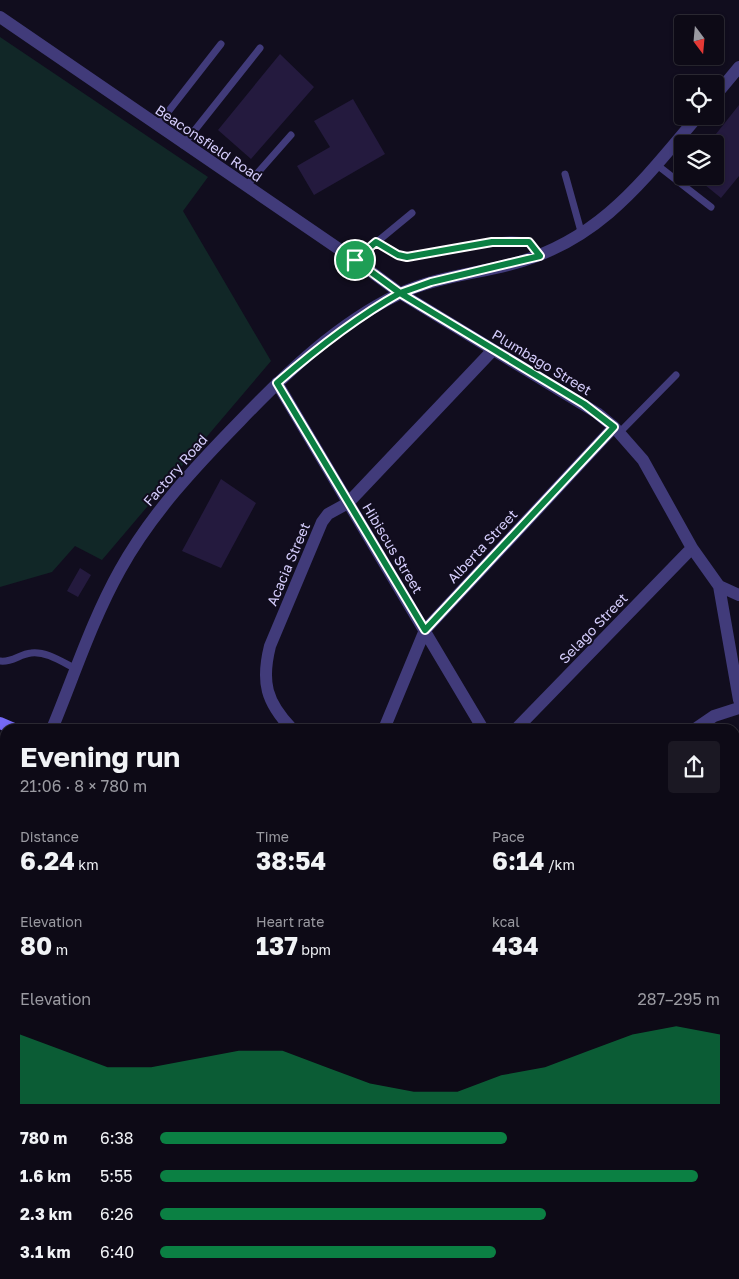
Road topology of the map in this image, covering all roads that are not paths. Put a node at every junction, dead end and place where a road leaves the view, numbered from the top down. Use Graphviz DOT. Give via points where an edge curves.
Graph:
graph roads {
  1 [pos="0,17"];
  2 [pos="221,44"];
  3 [pos="260,48"];
  4 [pos="739,67"];
  5 [pos="724,85"];
  6 [pos="690,125"];
  7 [pos="156,126"];
  8 [pos="291,135"];
  9 [pos="183,144"];
  10 [pos="657,165"];
  11 [pos="565,174"];
  12 [pos="246,186"];
  13 [pos="711,207"];
  14 [pos="412,213"];
  15 [pos="582,235"];
  16 [pos="376,242"];
  17 [pos="540,256"];
  18 [pos="355,260"];
  19 [pos="400,293"];
  20 [pos="492,351"];
  21 [pos="676,375"];
  22 [pos="277,383"];
  23 [pos="617,430"];
  24 [pos="348,503"];
  25 [pos="692,548"];
  26 [pos="719,586"];
  27 [pos="739,595"];
  28 [pos="425,630"];
  29 [pos="0,661"];
  30 [pos="76,669"];
  31 [pos="739,700"];
  32 [pos="739,708"];
  33 [pos="54,724"];
  34 [pos="288,724"];
  35 [pos="386,724"];
  36 [pos="480,724"];
  37 [pos="521,724"];
  38 [pos="702,724"];
  1 -- 7 [label="street, Beaconsfield Road"];
  2 -- 7 [label="lane"];
  3 -- 9 [label="lane"];
  4 -- 5 [label="street"];
  6 -- 10 [label="street, Factory Road"];
  7 -- 9 [label="street, Beaconsfield Road"];
  8 -- 12 [label="lane"];
  9 -- 12 [label="street, Beaconsfield Road"];
  10 -- 13 [label="lane"];
  10 -- 15 [label="street, Factory Road" via="611,213"];
  11 -- 15 [label="lane"];
  12 -- 18 [label="street, Beaconsfield Road"];
  14 -- 16 [label="lane"];
  15 -- 17 [label="street, Factory Road"];
  16 -- 17 [label="lane" via="407,257 492,242 524,241 533,245"];
  16 -- 18 [label="lane"];
  17 -- 19 [label="street, Factory Road" via="431,282"];
  18 -- 19 [label="street, Beaconsfield Road"];
  19 -- 20 [label="street, Plumbago Street"];
  19 -- 22 [label="street, Factory Road" via="352,322"];
  20 -- 23 [label="street, Plumbago Street" via="584,404"];
  20 -- 24 [label="street, Acacia Street"];
  21 -- 23 [label="lane"];
  22 -- 24 [label="street, Hibiscus Street"];
  22 -- 30 [label="street, Factory Road" via="214,448 154,518 119,572"];
  23 -- 25 [label="street, Plumbago Street" via="648,468"];
  23 -- 28 [label="street, Alberta Street"];
  24 -- 28 [label="street, Hibiscus Street"];
  24 -- 34 [label="street, Acacia Street" via="328,514 319,528 268,655 265,676 268,694"];
  25 -- 26 [label="street, Plumbago Street"];
  25 -- 37 [label="street, Selago Street"];
  26 -- 27 [label="street"];
  26 -- 31 [label="street"];
  28 -- 35 [label="street, Alberta Street"];
  28 -- 36 [label="street, Hibiscus Street"];
  29 -- 30 [label="lane" via="40,653"];
  30 -- 33 [label="street, Factory Road"];
  32 -- 38 [label="street" via="714,716"];
}
